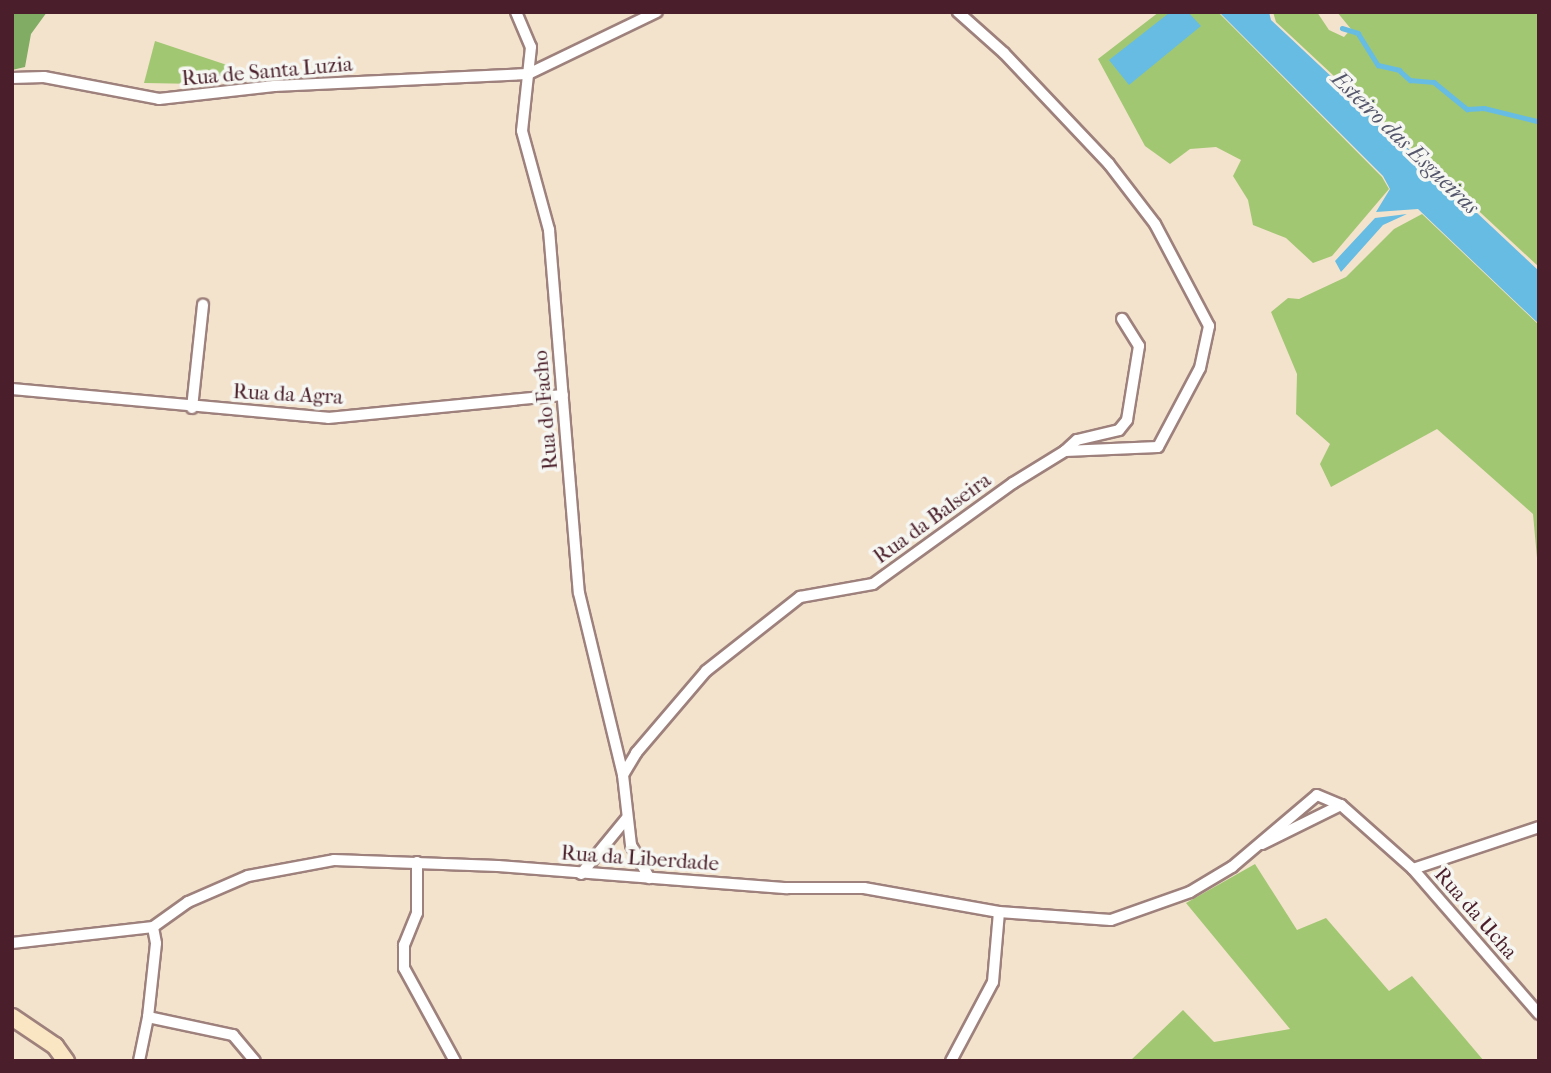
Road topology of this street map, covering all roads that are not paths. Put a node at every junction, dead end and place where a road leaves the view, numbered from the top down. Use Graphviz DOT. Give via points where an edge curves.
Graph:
graph roads {
  1 [pos="516,12"];
  2 [pos="656,12"];
  3 [pos="958,12"];
  4 [pos="528,74"];
  5 [pos="12,78"];
  6 [pos="204,305"];
  7 [pos="1122,319"];
  8 [pos="12,389"];
  9 [pos="563,395"];
  10 [pos="192,408"];
  11 [pos="1065,451"];
  12 [pos="622,775"];
  13 [pos="1341,806"];
  14 [pos="626,819"];
  15 [pos="1539,827"];
  16 [pos="1259,845"];
  17 [pos="417,862"];
  18 [pos="1413,869"];
  19 [pos="581,874"];
  20 [pos="649,878"];
  21 [pos="999,912"];
  22 [pos="153,927"];
  23 [pos="12,943"];
  24 [pos="1539,1014"];
  25 [pos="12,1017"];
  26 [pos="148,1017"];
  27 [pos="66,1061"];
  28 [pos="139,1061"];
  29 [pos="255,1061"];
  30 [pos="455,1061"];
  31 [pos="951,1061"];
  1 -- 4 [label="street, Rua do Facho" via="531,47"];
  2 -- 4 [label="street"];
  3 -- 11 [label="street, Rua da Balseira" via="1109,164 1155,224 1209,326 1200,368 1158,447"];
  4 -- 5 [label="street, Rua de Santa Luzia" via="274,86 159,99 44,77"];
  4 -- 9 [label="street, Rua do Facho" via="522,131 549,230"];
  6 -- 10 [label="street"];
  7 -- 11 [label="street" via="1139,346 1127,420 1119,430 1077,440"];
  8 -- 10 [label="street, Rua da Agra"];
  9 -- 10 [label="street, Rua da Agra" via="328,418"];
  9 -- 12 [label="street, Rua do Facho" via="579,593"];
  11 -- 12 [label="street, Rua da Balseira" via="1013,482 873,584 800,597 706,671"];
  12 -- 14 [label="street, Rua do Facho"];
  13 -- 16 [label="street, Rua da Liberdade"];
  13 -- 16 [label="street, Rua da Liberdade" via="1317,795"];
  13 -- 18 [label="street"];
  14 -- 19 [label="street"];
  14 -- 20 [label="street, Rua do Facho" via="631,845"];
  15 -- 18 [label="street"];
  16 -- 21 [label="street, Rua da Liberdade" via="1190,892 1132,916 1111,920"];
  17 -- 19 [label="street, Rua da Liberdade"];
  17 -- 22 [label="street, Rua da Liberdade" via="334,860 248,876 188,902"];
  17 -- 30 [label="street" via="417,912 404,945 404,968"];
  18 -- 24 [label="street, Rua da Ucha"];
  19 -- 20 [label="street, Rua da Liberdade"];
  20 -- 21 [label="street, Rua da Liberdade" via="787,888 864,888"];
  21 -- 31 [label="street" via="993,982"];
  22 -- 23 [label="street, Rua da Liberdade"];
  22 -- 26 [label="street" via="156,943"];
  25 -- 27 [label="street" via="55,1046"];
  26 -- 28 [label="street"];
  26 -- 29 [label="street" via="233,1035"];
}
